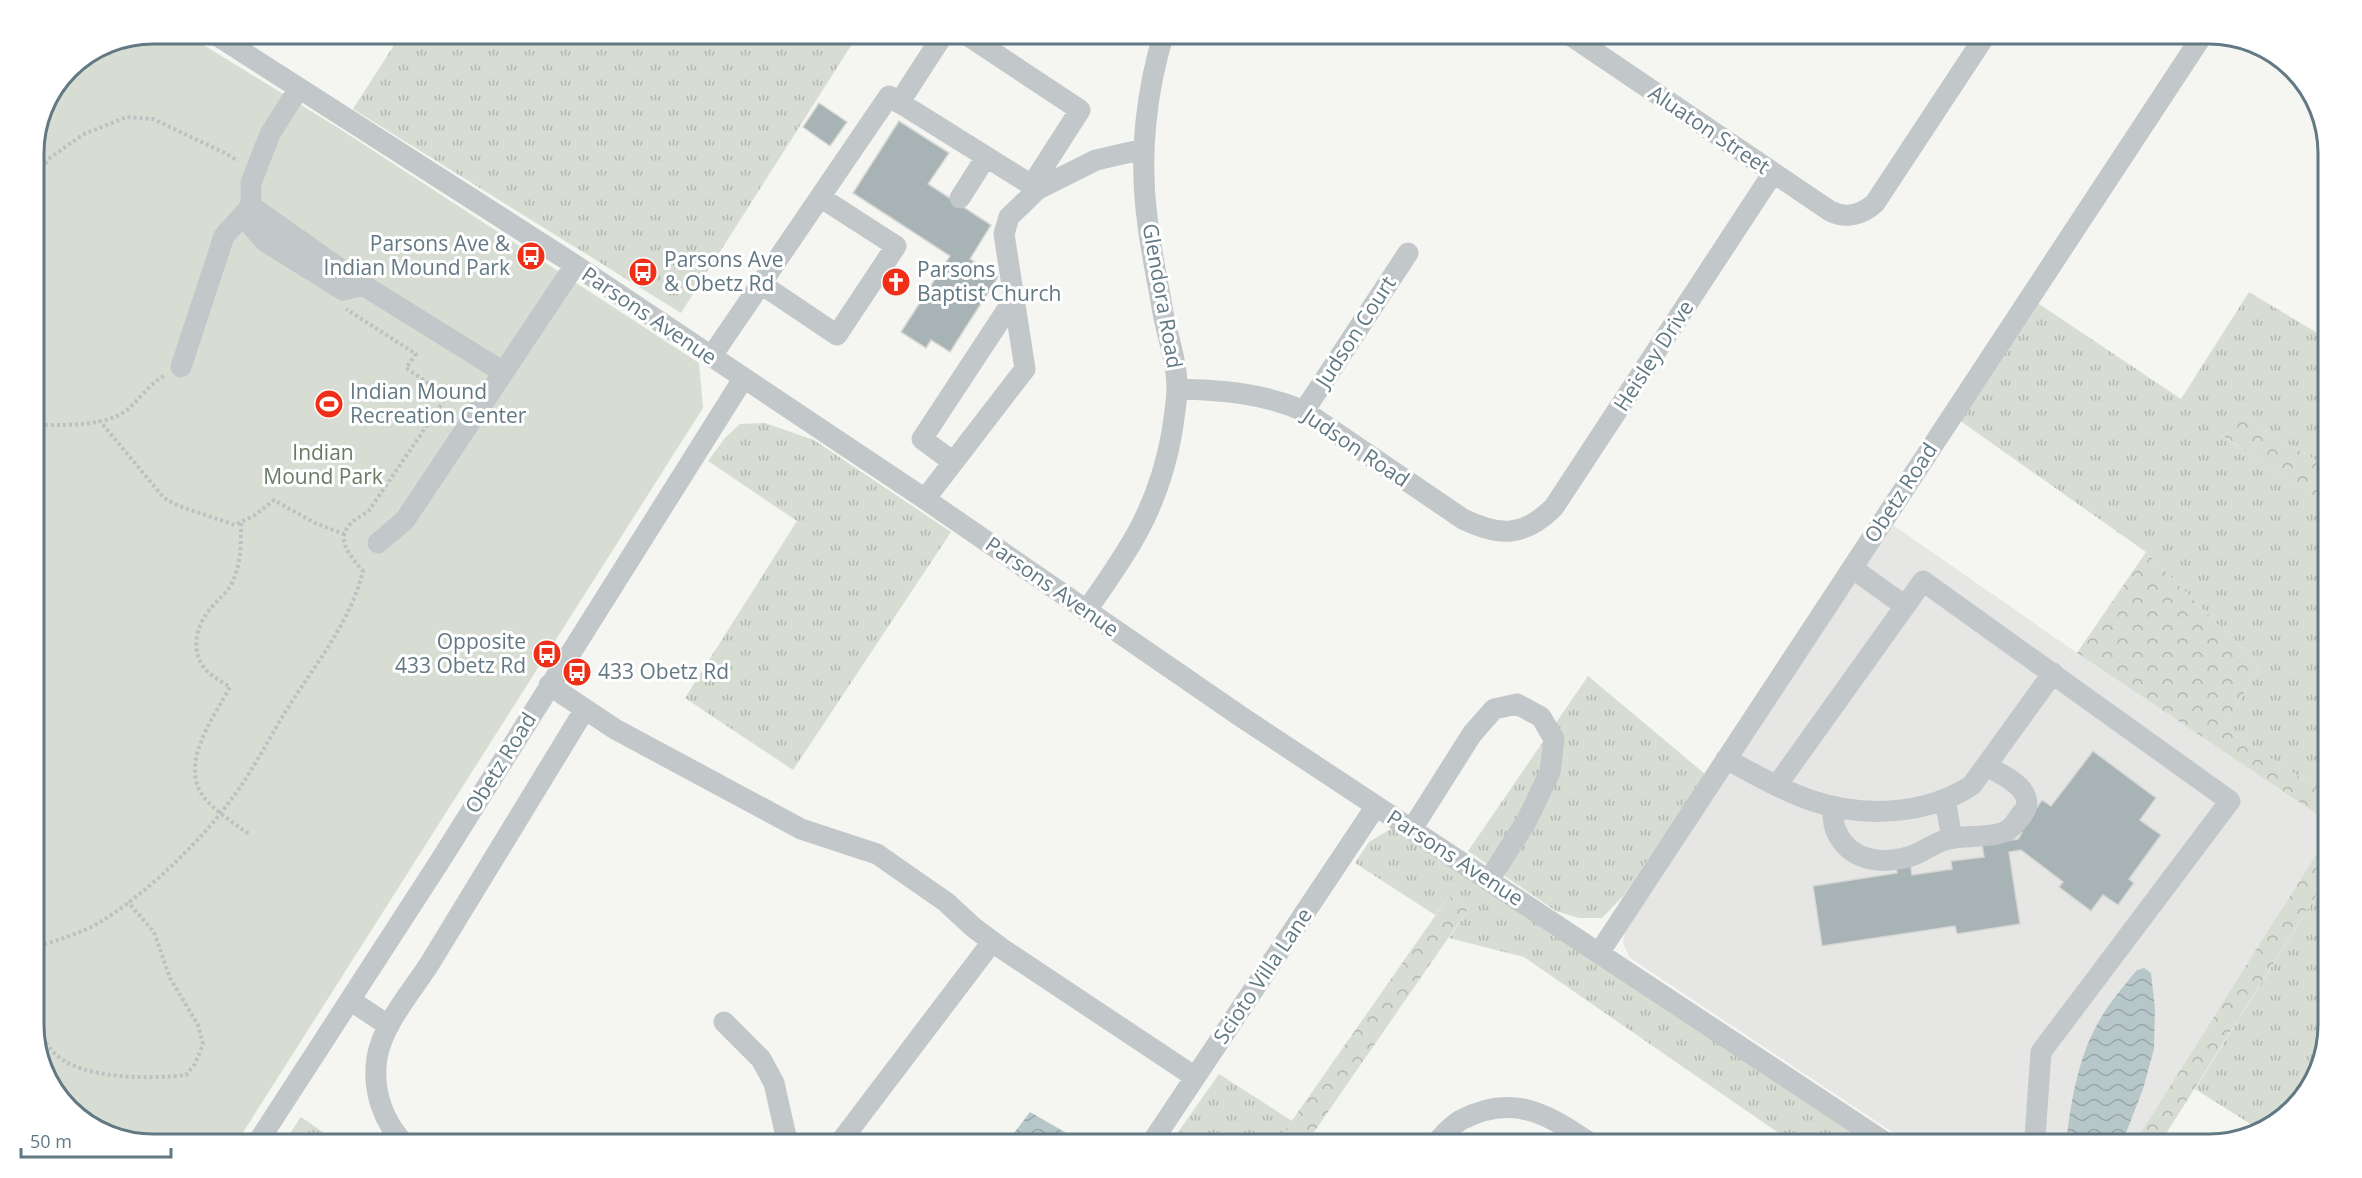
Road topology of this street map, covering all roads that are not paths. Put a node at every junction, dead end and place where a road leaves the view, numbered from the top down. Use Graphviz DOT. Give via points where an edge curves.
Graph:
graph roads {
  1 [pos="230,44"];
  2 [pos="937,44"];
  3 [pos="981,44"];
  4 [pos="1160,44"];
  5 [pos="1583,44"];
  6 [pos="1979,44"];
  7 [pos="2197,44"];
  8 [pos="299,88"];
  9 [pos="899,103"];
  10 [pos="1144,149"];
  11 [pos="986,157"];
  12 [pos="1773,173"];
  13 [pos="1035,188"];
  14 [pos="820,197"];
  15 [pos="960,198"];
  16 [pos="251,206"];
  17 [pos="1408,253"];
  18 [pos="575,265"];
  19 [pos="761,284"];
  20 [pos="1014,299"];
  21 [pos="711,357"];
  22 [pos="182,367"];
  23 [pos="503,372"];
  24 [pos="743,380"];
  25 [pos="1177,389"];
  26 [pos="1304,411"];
  27 [pos="953,462"];
  28 [pos="925,499"];
  29 [pos="1525,528"];
  30 [pos="378,543"];
  31 [pos="1852,568"];
  32 [pos="1905,606"];
  33 [pos="1086,611"];
  34 [pos="2053,673"];
  35 [pos="549,685"];
  36 [pos="585,709"];
  37 [pos="1726,759"];
  38 [pos="1986,766"];
  39 [pos="1777,785"];
  40 [pos="1945,800"];
  41 [pos="1376,806"];
  42 [pos="1832,806"];
  43 [pos="1412,829"];
  44 [pos="1952,838"];
  45 [pos="1489,880"];
  46 [pos="992,942"];
  47 [pos="1599,953"];
  48 [pos="350,1000"];
  49 [pos="724,1022"];
  50 [pos="389,1026"];
  51 [pos="1195,1077"];
  52 [pos="263,1134"];
  53 [pos="395,1134"];
  54 [pos="786,1134"];
  55 [pos="846,1134"];
  56 [pos="1157,1134"];
  57 [pos="1446,1134"];
  58 [pos="1576,1134"];
  59 [pos="1872,1134"];
  60 [pos="2035,1134"];
  1 -- 8 [label="street, Parsons Avenue"];
  2 -- 9 [label="street"];
  3 -- 13 [label="street" via="1080,110"];
  4 -- 10 [label="street, Glendora Road" via="1152,70"];
  5 -- 12 [label="street, Aluaton Street"];
  6 -- 12 [label="street, Aluaton Street" via="1869,209 1842,216 1830,212"];
  7 -- 31 [label="street, Obetz Road"];
  8 -- 16 [label="street" via="270,134 251,183"];
  8 -- 18 [label="street, Parsons Avenue"];
  9 -- 11 [label="street"];
  9 -- 14 [label="street" via="889,96"];
  10 -- 13 [label="street" via="1096,160"];
  10 -- 25 [label="street, Glendora Road" via="1146,216 1163,316 1176,364"];
  11 -- 13 [label="street"];
  11 -- 15 [label="street"];
  12 -- 29 [label="street, Heisley Drive" via="1554,507 1540,521"];
  13 -- 20 [label="street" via="1009,217 1004,234"];
  14 -- 19 [label="street"];
  14 -- 19 [label="street" via="896,246 837,334"];
  16 -- 22 [label="street" via="224,236"];
  16 -- 23 [label="street" via="363,285"];
  17 -- 26 [label="street, Judson Court"];
  18 -- 21 [label="street, Parsons Avenue"];
  18 -- 23 [label="street"];
  19 -- 21 [label="street"];
  20 -- 27 [label="street" via="1025,369"];
  20 -- 27 [label="street" via="922,439"];
  21 -- 24 [label="street, Parsons Avenue"];
  23 -- 30 [label="street" via="405,520"];
  24 -- 28 [label="street, Parsons Avenue"];
  24 -- 35 [label="street, Obetz Road"];
  25 -- 26 [label="street, Judson Road" via="1246,392"];
  25 -- 33 [label="street, Glendora Road" via="1167,459 1149,513 1125,557"];
  26 -- 29 [label="street, Judson Road" via="1462,519 1482,529 1504,533"];
  27 -- 28 [label="street"];
  28 -- 33 [label="street, Parsons Avenue"];
  31 -- 32 [label="street"];
  31 -- 37 [label="street, Obetz Road"];
  32 -- 34 [label="street" via="1923,581"];
  32 -- 39 [label="street"];
  33 -- 41 [label="street, Parsons Avenue"];
  34 -- 38 [label="street"];
  34 -- 60 [label="street" via="2230,801 2041,1052"];
  35 -- 36 [label="street"];
  35 -- 48 [label="street, Obetz Road"];
  36 -- 46 [label="street" via="801,829 876,854 946,902"];
  36 -- 50 [label="street"];
  37 -- 39 [label="street"];
  37 -- 47 [label="street, Obetz Road"];
  38 -- 40 [label="street" via="1972,785"];
  38 -- 44 [label="street" via="2021,787 2026,802 2024,812 2004,832"];
  39 -- 42 [label="street"];
  40 -- 42 [label="street" via="1889,811"];
  40 -- 44 [label="street"];
  41 -- 43 [label="street, Parsons Avenue"];
  41 -- 51 [label="street, Scioto Villa Lane"];
  42 -- 44 [label="street" via="1835,828 1846,846 1869,860 1909,857"];
  43 -- 45 [label="street, Parsons Avenue"];
  43 -- 45 [label="street" via="1472,734 1494,709 1517,704 1541,717 1554,739 1550,772 1527,822"];
  45 -- 47 [label="street, Parsons Avenue"];
  46 -- 51 [label="street"];
  46 -- 55 [label="street"];
  47 -- 59 [label="street, Parsons Avenue"];
  48 -- 50 [label="street"];
  48 -- 52 [label="street, Obetz Road"];
  49 -- 54 [label="street" via="761,1059 774,1083"];
  50 -- 53 [label="street" via="377,1057 377,1090"];
  51 -- 56 [label="street, Scioto Villa Lane"];
  57 -- 58 [label="street" via="1460,1121 1495,1108 1532,1110"];
}
